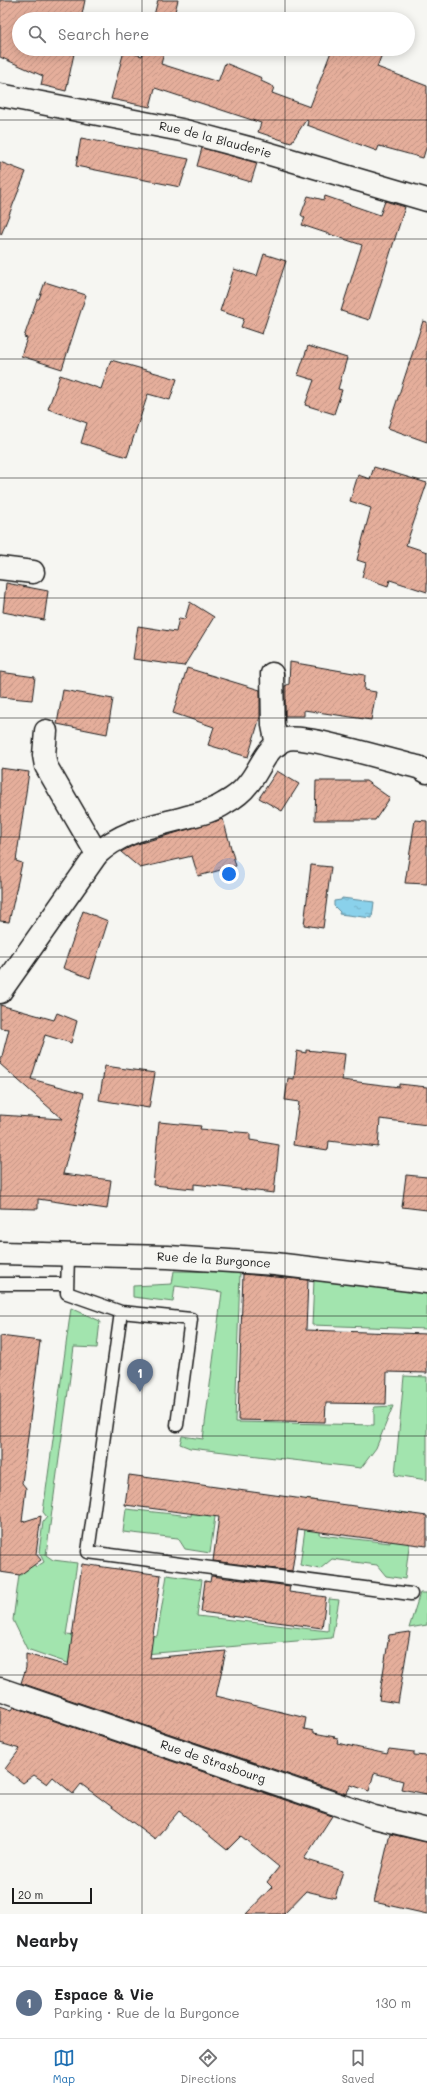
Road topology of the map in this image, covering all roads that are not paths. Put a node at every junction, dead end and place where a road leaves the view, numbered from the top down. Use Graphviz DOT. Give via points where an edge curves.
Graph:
graph roads {
  1 [pos="0,95"];
  2 [pos="427,200"];
  3 [pos="0,568"];
  4 [pos="33,572"];
  5 [pos="272,674"];
  6 [pos="46,731"];
  7 [pos="277,745"];
  8 [pos="427,772"];
  9 [pos="97,854"];
  10 [pos="0,992"];
  11 [pos="0,1253"];
  12 [pos="68,1255"];
  13 [pos="427,1282"];
  14 [pos="0,1284"];
  15 [pos="67,1284"];
  16 [pos="120,1312"];
  17 [pos="177,1425"];
  18 [pos="411,1594"];
  19 [pos="0,1689"];
  20 [pos="427,1830"];
  1 -- 2 [label="street, Rue de la Blauderie" via="182,130"];
  3 -- 4 [label="street"];
  5 -- 7 [label="street" via="273,725"];
  6 -- 9 [label="street" via="46,766"];
  7 -- 8 [label="street" via="288,739 308,740 418,767"];
  7 -- 9 [label="street" via="268,753 249,783 223,805 123,835"];
  9 -- 10 [label="street"];
  11 -- 12 [label="street, Rue de la Burgonce"];
  12 -- 13 [label="street, Rue de la Burgonce" via="168,1257 275,1264"];
  12 -- 15 [label="lane"];
  14 -- 15 [label="lane"];
  15 -- 16 [label="lane" via="67,1292"];
  16 -- 17 [label="lane" via="191,1319"];
  16 -- 18 [label="lane" via="88,1552"];
  19 -- 20 [label="street, Rue de Strasbourg" via="374,1817"];
}
